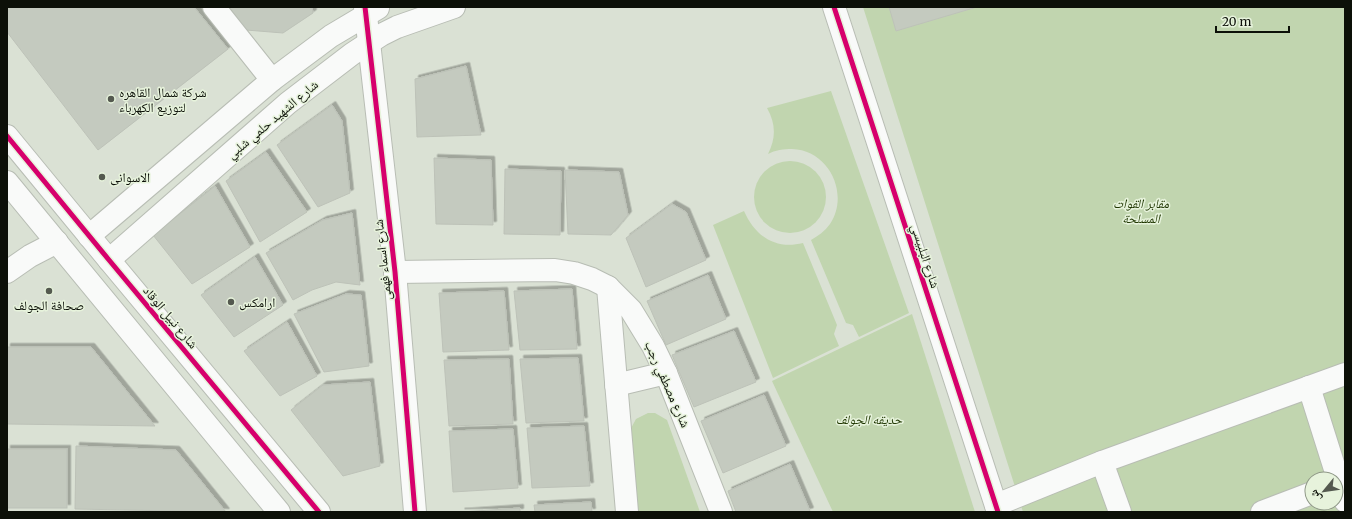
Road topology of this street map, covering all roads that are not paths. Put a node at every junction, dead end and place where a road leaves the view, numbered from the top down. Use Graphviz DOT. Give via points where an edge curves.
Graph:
graph roads {
  1 [pos="214,7"];
  2 [pos="454,7"];
  3 [pos="834,7"];
  4 [pos="370,9"];
  5 [pos="370,42"];
  6 [pos="272,80"];
  7 [pos="7,136"];
  8 [pos="7,182"];
  9 [pos="89,236"];
  10 [pos="57,242"];
  11 [pos="109,260"];
  12 [pos="7,272"];
  13 [pos="395,272"];
  14 [pos="608,287"];
  15 [pos="666,373"];
  16 [pos="1345,374"];
  17 [pos="616,385"];
  18 [pos="1309,387"];
  19 [pos="1102,462"];
  20 [pos="1336,471"];
  21 [pos="1304,496"];
  22 [pos="997,509"];
  23 [pos="279,512"];
  24 [pos="319,512"];
  25 [pos="415,512"];
  26 [pos="627,512"];
  27 [pos="721,512"];
  28 [pos="1120,512"];
  29 [pos="1262,512"];
  1 -- 6 [label="street"];
  2 -- 5 [label="street, شارع الشهيد حلمي شلبي" via="397,27"];
  3 -- 22 [label="street, شارع البلبيسي"];
  4 -- 5 [label="street, شارع اسماء فهمى"];
  4 -- 6 [label="street"];
  5 -- 11 [label="street, شارع الشهيد حلمي شلبي" via="288,103"];
  5 -- 13 [label="street, شارع اسماء فهمى"];
  6 -- 9 [label="street"];
  7 -- 9 [label="street, شارع نبيل الوقاد"];
  8 -- 10 [label="street"];
  9 -- 11 [label="street, شارع نبيل الوقاد"];
  10 -- 12 [label="street"];
  10 -- 23 [label="street"];
  11 -- 24 [label="street, شارع نبيل الوقاد"];
  13 -- 14 [label="street, شارع مصطفي رجب" via="556,270 574,273"];
  13 -- 25 [label="street, شارع اسماء فهمى"];
  14 -- 15 [label="street, شارع مصطفي رجب" via="631,310"];
  14 -- 17 [label="street"];
  15 -- 17 [label="street"];
  15 -- 27 [label="street, شارع مصطفي رجب"];
  16 -- 18 [label="street"];
  17 -- 26 [label="street"];
  18 -- 19 [label="street"];
  18 -- 20 [label="street"];
  19 -- 22 [label="street"];
  19 -- 28 [label="street"];
  21 -- 29 [label="street"];
}
